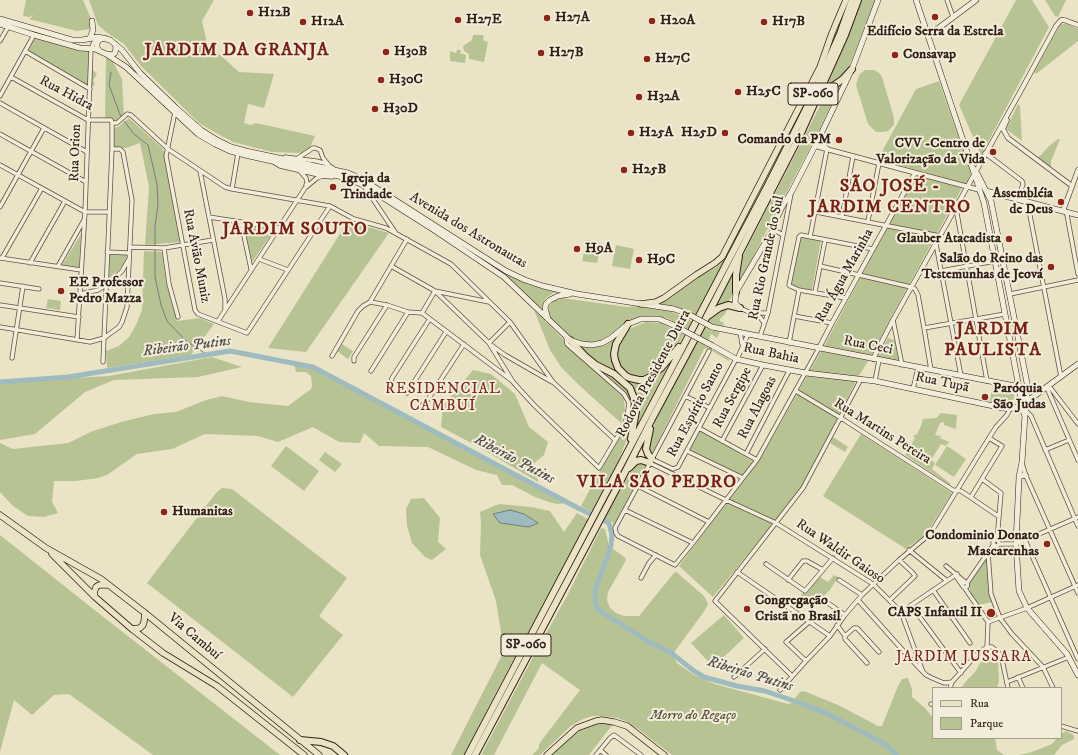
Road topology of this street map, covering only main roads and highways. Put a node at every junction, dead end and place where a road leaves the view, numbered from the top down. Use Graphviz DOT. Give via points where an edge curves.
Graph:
graph roads {
  1 [pos="846,0"];
  2 [pos="852,0"];
  3 [pos="858,0"];
  4 [pos="878,0"];
  5 [pos="916,0"];
  6 [pos="976,0"];
  7 [pos="0,19"];
  8 [pos="92,21"];
  9 [pos="0,24"];
  10 [pos="928,36"];
  11 [pos="90,38"];
  12 [pos="106,38"];
  13 [pos="115,44"];
  14 [pos="100,51"];
  15 [pos="106,54"];
  16 [pos="820,67"];
  17 [pos="852,69"];
  18 [pos="815,103"];
  19 [pos="820,136"];
  20 [pos="827,150"];
  21 [pos="272,159"];
  22 [pos="982,160"];
  23 [pos="971,162"];
  24 [pos="975,171"];
  25 [pos="330,172"];
  26 [pos="768,185"];
  27 [pos="980,190"];
  28 [pos="987,192"];
  29 [pos="983,197"];
  30 [pos="1078,215"];
  31 [pos="741,249"];
  32 [pos="1007,280"];
  33 [pos="999,281"];
  34 [pos="577,294"];
  35 [pos="735,295"];
  36 [pos="641,304"];
  37 [pos="740,308"];
  38 [pos="706,318"];
  39 [pos="549,321"];
  40 [pos="628,324"];
  41 [pos="671,324"];
  42 [pos="712,327"];
  43 [pos="686,338"];
  44 [pos="568,339"];
  45 [pos="1011,345"];
  46 [pos="1021,354"];
  47 [pos="1078,365"];
  48 [pos="1016,373"];
  49 [pos="875,381"];
  50 [pos="1012,386"];
  51 [pos="1019,387"];
  52 [pos="1027,396"];
  53 [pos="1025,408"];
  54 [pos="654,415"];
  55 [pos="625,458"];
  56 [pos="1026,476"];
  57 [pos="1019,477"];
  58 [pos="622,478"];
  59 [pos="603,506"];
  60 [pos="0,514"];
  61 [pos="592,527"];
  62 [pos="46,548"];
  63 [pos="108,585"];
  64 [pos="95,598"];
  65 [pos="145,613"];
  66 [pos="132,630"];
  67 [pos="1078,675"];
  68 [pos="300,740"];
  69 [pos="304,755"];
  70 [pos="319,755"];
  71 [pos="344,755"];
  72 [pos="468,755"];
  73 [pos="476,755"];
  74 [pos="547,755"];
  75 [pos="664,755"];
  1 -- 16 [label="main road"];
  2 -- 26 [label="highway, Rodovia Presidente Dutra / SP-060" via="840,34"];
  3 -- 18 [label="highway, Rodovia Presidente Dutra / SP-060"];
  4 -- 17 [label="main road"];
  5 -- 10 [label="main road"];
  6 -- 10 [label="main road"];
  7 -- 11 [label="main road, Avenida dos Astronautas" via="72,40"];
  8 -- 11 [label="main road" via="93,30"];
  9 -- 14 [label="main road, Avenida dos Astronautas" via="80,48"];
  10 -- 23 [label="main road"];
  11 -- 12 [label="main road, Avenida dos Astronautas"];
  12 -- 13 [label="main road, Avenida dos Astronautas"];
  12 -- 14 [label="main road" via="98,41 97,48"];
  13 -- 15 [label="main road" via="115,53"];
  13 -- 21 [label="main road, Avenida dos Astronautas" via="140,73 201,130 231,147"];
  14 -- 15 [label="main road, Avenida dos Astronautas"];
  15 -- 21 [label="main road, Avenida dos Astronautas" via="131,71 198,134 209,141 230,151"];
  16 -- 26 [label="main road" via="807,102"];
  16 -- 36 [label="main road" via="722,256 664,298"];
  17 -- 18 [label="highway"];
  17 -- 19 [label="main road"];
  18 -- 31 [label="highway, Rodovia Presidente Dutra / SP-060"];
  19 -- 20 [label="main road" via="821,143"];
  19 -- 35 [label="main road" via="786,206 773,226 774,230"];
  21 -- 25 [label="main road, Avenida dos Astronautas"];
  22 -- 23 [label="main road"];
  23 -- 24 [label="main road"];
  24 -- 27 [label="main road"];
  24 -- 28 [label="main road"];
  25 -- 34 [label="main road, Avenida dos Astronautas" via="339,171 362,179 506,271 543,286"];
  25 -- 39 [label="main road, Avenida dos Astronautas" via="363,185 492,268"];
  26 -- 43 [label="highway, Rodovia Presidente Dutra / SP-060"];
  27 -- 28 [label="main road"];
  27 -- 29 [label="main road"];
  28 -- 29 [label="main road"];
  28 -- 30 [label="main road"];
  28 -- 32 [label="main road" via="992,201"];
  29 -- 33 [label="main road"];
  31 -- 35 [label="highway"];
  31 -- 38 [label="highway, Rodovia Presidente Dutra / SP-060"];
  32 -- 33 [label="main road"];
  32 -- 46 [label="main road"];
  33 -- 45 [label="main road"];
  34 -- 36 [label="main road, Avenida dos Astronautas"];
  34 -- 39 [label="main road" via="558,296 550,300 545,308"];
  35 -- 37 [label="main road" via="735,302"];
  36 -- 42 [label="main road, Avenida dos Astronautas, bridge" via="674,309"];
  37 -- 38 [label="highway" via="728,305"];
  38 -- 54 [label="highway, Rodovia Presidente Dutra / SP-060"];
  39 -- 44 [label="main road, Avenida dos Astronautas"];
  40 -- 41 [label="main road, Avenida dos Astronautas" via="649,318"];
  40 -- 43 [label="highway" via="616,344 615,360 621,372 634,380 644,380 655,373"];
  40 -- 44 [label="main road, Avenida dos Astronautas" via="602,343 582,344"];
  41 -- 49 [label="main road, Rua Bahia, bridge" via="737,358 789,371"];
  42 -- 50 [label="main road, Rua Ceci"];
  43 -- 55 [label="highway, Rodovia Presidente Dutra / SP-060"];
  44 -- 55 [label="highway" via="597,367 614,374 630,388 636,411 635,425"];
  45 -- 46 [label="main road" via="1014,355"];
  45 -- 48 [label="main road"];
  46 -- 52 [label="main road"];
  47 -- 53 [label="main road"];
  48 -- 50 [label="main road"];
  48 -- 51 [label="main road"];
  49 -- 53 [label="main road, Rua Tupã" via="988,405"];
  50 -- 51 [label="main road, Rua Ceci"];
  51 -- 52 [label="main road"];
  51 -- 53 [label="main road"];
  52 -- 53 [label="main road"];
  53 -- 57 [label="main road"];
  54 -- 58 [label="highway, Rodovia Presidente Dutra / SP-060"];
  54 -- 58 [label="highway" via="646,442 651,461 636,461"];
  55 -- 59 [label="highway, Rodovia Presidente Dutra / SP-060"];
  56 -- 57 [label="main road"];
  57 -- 67 [label="main road" via="1016,544 1019,591 1027,608 1069,657"];
  58 -- 59 [label="highway, Rodovia Presidente Dutra / SP-060"];
  59 -- 61 [label="highway, Rodovia Presidente Dutra / SP-060"];
  60 -- 62 [label="main road, Via Cambuí"];
  61 -- 72 [label="highway, Rodovia Presidente Dutra / SP-060"];
  61 -- 73 [label="highway, Rodovia Presidente Dutra / SP-060"];
  62 -- 63 [label="main road, Via Cambuí"];
  62 -- 64 [label="main road, Via Cambuí"];
  63 -- 64 [label="main road" via="96,587"];
  63 -- 65 [label="main road, Via Cambuí"];
  64 -- 66 [label="main road, Via Cambuí"];
  65 -- 66 [label="main road" via="140,628"];
  65 -- 68 [label="main road, Via Cambuí"];
  66 -- 69 [label="main road, Via Cambuí" via="163,653 217,686"];
  68 -- 70 [label="main road, Via Cambuí"];
  68 -- 71 [label="highway" via="333,746"];
  74 -- 75 [label="main road" via="577,728 602,720 627,726"];
}
